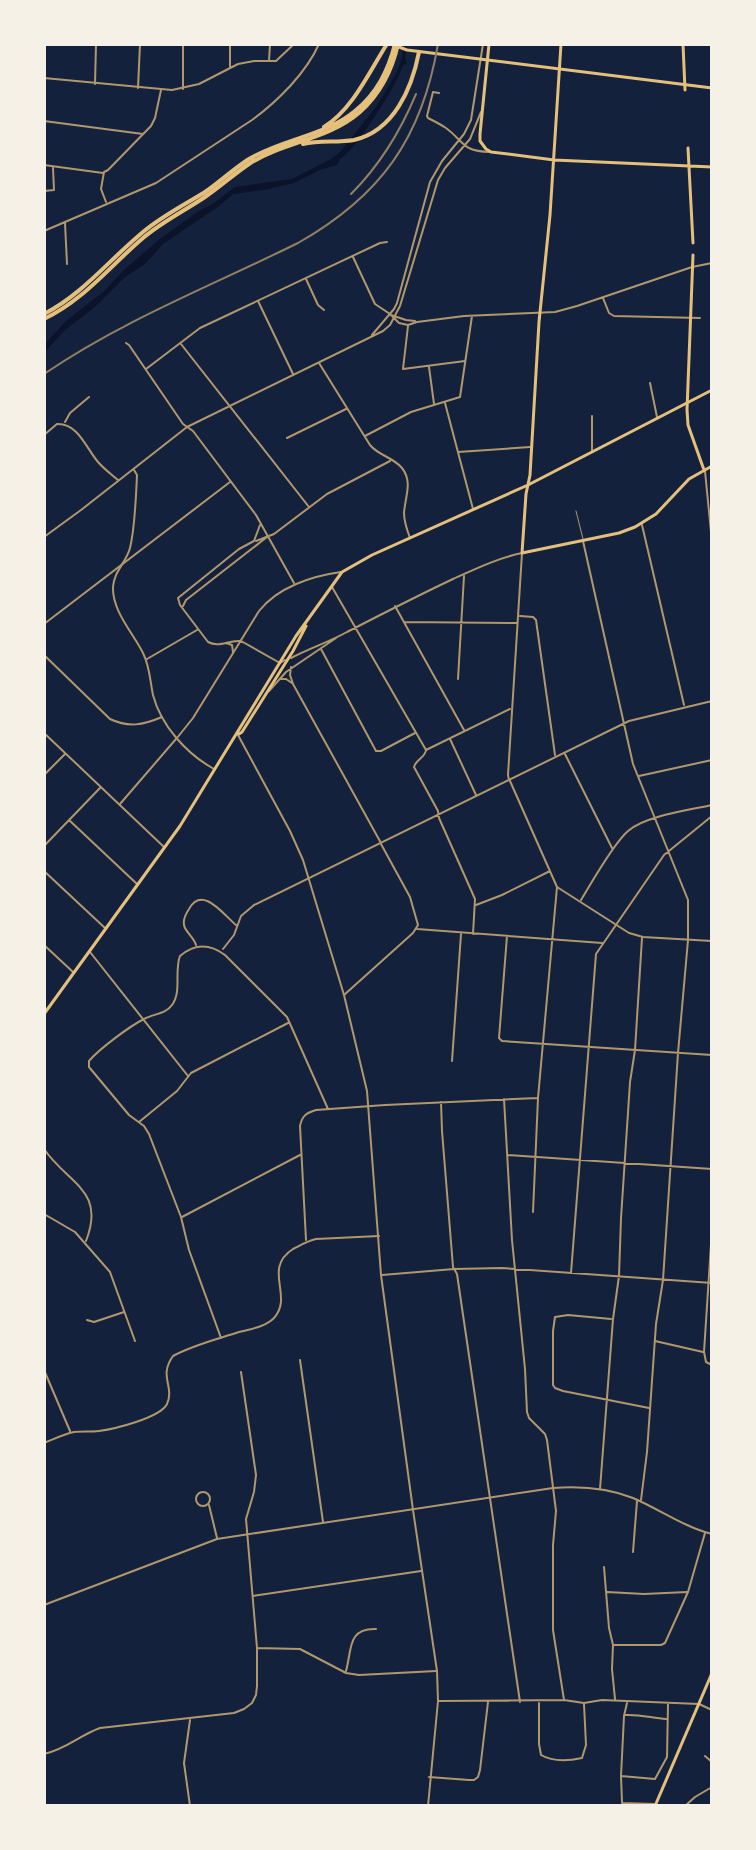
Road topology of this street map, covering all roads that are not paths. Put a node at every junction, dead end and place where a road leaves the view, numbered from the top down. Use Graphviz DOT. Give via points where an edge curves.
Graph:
graph roads {
  1 [pos="96,44"];
  2 [pos="140,44"];
  3 [pos="183,44"];
  4 [pos="230,44"];
  5 [pos="270,44"];
  6 [pos="294,44"];
  7 [pos="319,44"];
  8 [pos="393,44"];
  9 [pos="483,44"];
  10 [pos="489,44"];
  11 [pos="561,44"];
  12 [pos="683,44"];
  13 [pos="419,49"];
  14 [pos="481,60"];
  15 [pos="487,61"];
  16 [pos="269,62"];
  17 [pos="230,67"];
  18 [pos="559,70"];
  19 [pos="44,78"];
  20 [pos="95,84"];
  21 [pos="685,87"];
  22 [pos="138,88"];
  23 [pos="712,88"];
  24 [pos="183,89"];
  25 [pos="161,90"];
  26 [pos="439,93"];
  27 [pos="481,111"];
  28 [pos="44,121"];
  29 [pos="144,134"];
  30 [pos="310,134"];
  31 [pos="459,141"];
  32 [pos="289,146"];
  33 [pos="464,146"];
  34 [pos="688,148"];
  35 [pos="491,152"];
  36 [pos="554,160"];
  37 [pos="44,165"];
  38 [pos="53,166"];
  39 [pos="689,166"];
  40 [pos="712,167"];
  41 [pos="104,172"];
  42 [pos="44,191"];
  43 [pos="107,204"];
  44 [pos="66,222"];
  45 [pos="44,231"];
  46 [pos="387,242"];
  47 [pos="693,243"];
  48 [pos="693,255"];
  49 [pos="353,256"];
  50 [pos="712,263"];
  51 [pos="67,264"];
  52 [pos="692,267"];
  53 [pos="305,278"];
  54 [pos="602,297"];
  55 [pos="258,301"];
  56 [pos="324,310"];
  57 [pos="390,314"];
  58 [pos="540,314"];
  59 [pos="472,316"];
  60 [pos="44,317"];
  61 [pos="394,317"];
  62 [pos="690,318"];
  63 [pos="700,318"];
  64 [pos="417,322"];
  65 [pos="408,325"];
  66 [pos="371,336"];
  67 [pos="126,343"];
  68 [pos="181,343"];
  69 [pos="466,361"];
  70 [pos="318,362"];
  71 [pos="429,365"];
  72 [pos="146,369"];
  73 [pos="293,375"];
  74 [pos="650,383"];
  75 [pos="712,390"];
  76 [pos="89,397"];
  77 [pos="444,402"];
  78 [pos="434,404"];
  79 [pos="686,404"];
  80 [pos="230,406"];
  81 [pos="347,408"];
  82 [pos="592,416"];
  83 [pos="659,419"];
  84 [pos="64,424"];
  85 [pos="187,427"];
  86 [pos="44,435"];
  87 [pos="365,436"];
  88 [pos="287,438"];
  89 [pos="530,447"];
  90 [pos="458,452"];
  91 [pos="592,452"];
  92 [pos="391,460"];
  93 [pos="712,466"];
  94 [pos="134,469"];
  95 [pos="704,470"];
  96 [pos="118,481"];
  97 [pos="231,481"];
  98 [pos="528,485"];
  99 [pos="309,507"];
  100 [pos="473,511"];
  101 [pos="576,511"];
  102 [pos="261,524"];
  103 [pos="641,524"];
  104 [pos="268,536"];
  105 [pos="44,537"];
  106 [pos="410,538"];
  107 [pos="583,539"];
  108 [pos="712,542"];
  109 [pos="252,543"];
  110 [pos="522,553"];
  111 [pos="122,564"];
  112 [pos="342,572"];
  113 [pos="464,574"];
  114 [pos="295,585"];
  115 [pos="331,586"];
  116 [pos="395,606"];
  117 [pos="183,608"];
  118 [pos="519,615"];
  119 [pos="308,622"];
  120 [pos="404,622"];
  121 [pos="462,622"];
  122 [pos="518,623"];
  123 [pos="44,624"];
  124 [pos="356,628"];
  125 [pos="198,630"];
  126 [pos="337,638"];
  127 [pos="241,641"];
  128 [pos="221,644"];
  129 [pos="321,649"];
  130 [pos="44,655"];
  131 [pos="232,656"];
  132 [pos="288,659"];
  133 [pos="146,660"];
  134 [pos="280,663"];
  135 [pos="291,667"];
  136 [pos="458,679"];
  137 [pos="279,680"];
  138 [pos="293,684"];
  139 [pos="265,696"];
  140 [pos="712,701"];
  141 [pos="512,708"];
  142 [pos="684,708"];
  143 [pos="162,717"];
  144 [pos="624,724"];
  145 [pos="465,731"];
  146 [pos="416,732"];
  147 [pos="44,733"];
  148 [pos="238,734"];
  149 [pos="177,738"];
  150 [pos="450,738"];
  151 [pos="426,750"];
  152 [pos="66,753"];
  153 [pos="565,753"];
  154 [pos="556,757"];
  155 [pos="712,760"];
  156 [pos="215,770"];
  157 [pos="44,775"];
  158 [pos="637,777"];
  159 [pos="509,780"];
  160 [pos="101,787"];
  161 [pos="476,796"];
  162 [pos="119,805"];
  163 [pos="712,805"];
  164 [pos="438,815"];
  165 [pos="712,816"];
  166 [pos="655,818"];
  167 [pos="69,820"];
  168 [pos="381,843"];
  169 [pos="44,846"];
  170 [pos="165,848"];
  171 [pos="613,850"];
  172 [pos="668,851"];
  173 [pos="551,870"];
  174 [pos="44,871"];
  175 [pos="308,879"];
  176 [pos="138,885"];
  177 [pos="557,887"];
  178 [pos="580,901"];
  179 [pos="476,905"];
  180 [pos="616,925"];
  181 [pos="237,926"];
  182 [pos="106,929"];
  183 [pos="417,929"];
  184 [pos="461,933"];
  185 [pos="473,934"];
  186 [pos="507,936"];
  187 [pos="643,937"];
  188 [pos="552,939"];
  189 [pos="688,940"];
  190 [pos="712,941"];
  191 [pos="603,943"];
  192 [pos="44,945"];
  193 [pos="197,946"];
  194 [pos="90,951"];
  195 [pos="221,951"];
  196 [pos="74,973"];
  197 [pos="344,995"];
  198 [pos="45,1011"];
  199 [pos="143,1019"];
  200 [pos="289,1023"];
  201 [pos="544,1044"];
  202 [pos="590,1047"];
  203 [pos="635,1050"];
  204 [pos="678,1053"];
  205 [pos="712,1055"];
  206 [pos="452,1061"];
  207 [pos="188,1076"];
  208 [pos="538,1098"];
  209 [pos="504,1099"];
  210 [pos="441,1102"];
  211 [pos="369,1106"];
  212 [pos="328,1109"];
  213 [pos="139,1122"];
  214 [pos="44,1149"];
  215 [pos="301,1154"];
  216 [pos="507,1155"];
  217 [pos="535,1157"];
  218 [pos="580,1160"];
  219 [pos="625,1163"];
  220 [pos="670,1166"];
  221 [pos="712,1169"];
  222 [pos="533,1212"];
  223 [pos="44,1214"];
  224 [pos="181,1217"];
  225 [pos="712,1229"];
  226 [pos="379,1236"];
  227 [pos="307,1241"];
  228 [pos="85,1243"];
  229 [pos="454,1269"];
  230 [pos="514,1269"];
  231 [pos="571,1273"];
  232 [pos="381,1275"];
  233 [pos="619,1276"];
  234 [pos="663,1280"];
  235 [pos="710,1282"];
  236 [pos="125,1312"];
  237 [pos="613,1319"];
  238 [pos="87,1320"];
  239 [pos="221,1338"];
  240 [pos="135,1341"];
  241 [pos="655,1341"];
  242 [pos="704,1352"];
  243 [pos="300,1360"];
  244 [pos="712,1365"];
  245 [pos="44,1370"];
  246 [pos="241,1372"];
  247 [pos="607,1400"];
  248 [pos="649,1408"];
  249 [pos="71,1433"];
  250 [pos="44,1443"];
  251 [pos="553,1488"];
  252 [pos="600,1489"];
  253 [pos="489,1497"];
  254 [pos="639,1500"];
  255 [pos="208,1504"];
  256 [pos="413,1510"];
  257 [pos="324,1524"];
  258 [pos="705,1532"];
  259 [pos="712,1534"];
  260 [pos="247,1535"];
  261 [pos="217,1539"];
  262 [pos="633,1552"];
  263 [pos="604,1567"];
  264 [pos="422,1571"];
  265 [pos="607,1592"];
  266 [pos="688,1592"];
  267 [pos="253,1596"];
  268 [pos="44,1605"];
  269 [pos="376,1629"];
  270 [pos="613,1645"];
  271 [pos="257,1648"];
  272 [pos="437,1671"];
  273 [pos="346,1673"];
  274 [pos="712,1673"];
  275 [pos="564,1700"];
  276 [pos="615,1700"];
  277 [pos="438,1701"];
  278 [pos="488,1701"];
  279 [pos="539,1701"];
  280 [pos="520,1702"];
  281 [pos="628,1702"];
  282 [pos="584,1703"];
  283 [pos="668,1703"];
  284 [pos="699,1704"];
  285 [pos="712,1710"];
  286 [pos="624,1716"];
  287 [pos="190,1719"];
  288 [pos="667,1719"];
  289 [pos="44,1754"];
  290 [pos="705,1756"];
  291 [pos="712,1762"];
  292 [pos="621,1776"];
  293 [pos="429,1777"];
  294 [pos="712,1787"];
  295 [pos="690,1802"];
  296 [pos="622,1803"];
  297 [pos="656,1805"];
  298 [pos="190,1806"];
  299 [pos="428,1806"];
  300 [pos="636,1806"];
  301 [pos="685,1806"];
  302 [pos="693,1806"];
  1 -- 20 [label="street"];
  2 -- 22 [label="street"];
  3 -- 24 [label="street"];
  4 -- 17 [label="street"];
  5 -- 16 [label="street"];
  6 -- 16 [label="street"];
  7 -- 43 [label="street" via="307,68 259,115 163,180"];
  8 -- 13 [label="main road"];
  8 -- 30 [label="highway" via="344,110"];
  8 -- 30 [label="highway" via="385,74 368,99 342,120"];
  8 -- 32 [label="highway" via="387,79 361,111"];
  9 -- 14 [label="street"];
  10 -- 15 [label="main road"];
  11 -- 18 [label="main road"];
  12 -- 21 [label="main road"];
  13 -- 14 [label="main road"];
  13 -- 32 [label="highway" via="399,107 382,126 343,141"];
  14 -- 15 [label="main road"];
  14 -- 31 [label="street" via="471,120"];
  15 -- 18 [label="main road"];
  15 -- 27 [label="main road"];
  16 -- 17 [label="street"];
  17 -- 24 [label="street"];
  18 -- 21 [label="main road"];
  18 -- 36 [label="main road"];
  19 -- 20 [label="street"];
  20 -- 22 [label="street"];
  21 -- 23 [label="main road"];
  22 -- 25 [label="street"];
  24 -- 25 [label="street"];
  25 -- 29 [label="street" via="153,123"];
  26 -- 31 [label="street" via="433,92 427,117"];
  27 -- 33 [label="street"];
  27 -- 35 [label="main road" via="480,140"];
  28 -- 29 [label="street"];
  29 -- 41 [label="street"];
  30 -- 60 [label="highway" via="264,151 146,229 77,294"];
  31 -- 33 [label="street"];
  31 -- 57 [label="street" via="430,182"];
  32 -- 60 [label="highway" via="251,163 158,226 83,295"];
  33 -- 35 [label="street"];
  33 -- 61 [label="street" via="435,186"];
  34 -- 39 [label="main road"];
  35 -- 36 [label="main road"];
  36 -- 39 [label="main road"];
  36 -- 58 [label="main road"];
  37 -- 38 [label="street"];
  38 -- 41 [label="street"];
  38 -- 42 [label="street" via="54,190"];
  39 -- 40 [label="main road"];
  39 -- 47 [label="main road"];
  41 -- 43 [label="street" via="101,189"];
  43 -- 44 [label="street"];
  44 -- 45 [label="street"];
  44 -- 51 [label="street"];
  46 -- 49 [label="street"];
  48 -- 52 [label="main road"];
  49 -- 53 [label="street"];
  49 -- 57 [label="street" via="375,304"];
  50 -- 52 [label="street"];
  52 -- 54 [label="street"];
  52 -- 62 [label="main road"];
  53 -- 55 [label="street"];
  53 -- 56 [label="street"];
  54 -- 58 [label="street"];
  54 -- 62 [label="street" via="614,316"];
  55 -- 68 [label="street" via="200,328"];
  55 -- 73 [label="street"];
  57 -- 61 [label="street"];
  57 -- 66 [label="street"];
  58 -- 59 [label="street"];
  58 -- 89 [label="main road"];
  59 -- 64 [label="street"];
  59 -- 69 [label="street"];
  61 -- 64 [label="street"];
  61 -- 65 [label="street"];
  61 -- 66 [label="street"];
  62 -- 63 [label="street"];
  62 -- 79 [label="main road"];
  64 -- 65 [label="street"];
  65 -- 71 [label="street" via="403,369"];
  66 -- 70 [label="street"];
  67 -- 72 [label="street"];
  68 -- 72 [label="street"];
  68 -- 80 [label="street"];
  69 -- 71 [label="street"];
  69 -- 77 [label="street" via="460,397"];
  70 -- 73 [label="street"];
  70 -- 81 [label="street"];
  71 -- 78 [label="street"];
  72 -- 85 [label="street"];
  73 -- 80 [label="street"];
  74 -- 83 [label="street"];
  75 -- 79 [label="main road"];
  76 -- 84 [label="street"];
  77 -- 78 [label="street"];
  77 -- 90 [label="street"];
  78 -- 87 [label="street"];
  79 -- 83 [label="main road"];
  79 -- 95 [label="main road"];
  80 -- 85 [label="street"];
  80 -- 99 [label="street"];
  81 -- 87 [label="street"];
  81 -- 88 [label="street"];
  82 -- 91 [label="street"];
  83 -- 91 [label="main road"];
  84 -- 86 [label="street"];
  84 -- 96 [label="street"];
  85 -- 94 [label="street"];
  85 -- 97 [label="street"];
  87 -- 92 [label="street" via="375,451"];
  89 -- 90 [label="street"];
  89 -- 98 [label="main road"];
  90 -- 100 [label="street"];
  91 -- 98 [label="main road"];
  92 -- 99 [label="street"];
  92 -- 106 [label="street" via="408,480 404,515"];
  93 -- 95 [label="main road"];
  94 -- 96 [label="street"];
  94 -- 111 [label="street" via="131,543"];
  95 -- 103 [label="main road"];
  95 -- 108 [label="street"];
  96 -- 105 [label="street"];
  97 -- 102 [label="street"];
  97 -- 111 [label="street"];
  98 -- 100 [label="main road"];
  98 -- 110 [label="main road"];
  99 -- 104 [label="street"];
  100 -- 106 [label="main road"];
  101 -- 107 [label="lane"];
  102 -- 104 [label="street"];
  102 -- 109 [label="street"];
  103 -- 107 [label="main road"];
  103 -- 142 [label="street"];
  104 -- 109 [label="street"];
  104 -- 114 [label="street"];
  104 -- 117 [label="street" via="186,600"];
  106 -- 112 [label="main road"];
  107 -- 110 [label="main road"];
  107 -- 144 [label="street"];
  109 -- 117 [label="street" via="180,594 177,600"];
  110 -- 113 [label="street"];
  110 -- 118 [label="street"];
  111 -- 123 [label="street"];
  111 -- 133 [label="street" via="114,578 115,602"];
  112 -- 114 [label="street"];
  112 -- 115 [label="main road"];
  113 -- 116 [label="street"];
  113 -- 121 [label="street"];
  114 -- 127 [label="street" via="267,601"];
  115 -- 119 [label="main road"];
  115 -- 124 [label="street"];
  116 -- 120 [label="street"];
  116 -- 124 [label="street"];
  117 -- 125 [label="street"];
  118 -- 122 [label="street"];
  118 -- 154 [label="street" via="536,620"];
  119 -- 132 [label="main road"];
  119 -- 134 [label="main road"];
  120 -- 121 [label="street"];
  120 -- 145 [label="street"];
  121 -- 122 [label="street"];
  121 -- 136 [label="street"];
  122 -- 141 [label="street"];
  124 -- 126 [label="street"];
  124 -- 146 [label="street"];
  125 -- 128 [label="street" via="208,642"];
  125 -- 133 [label="street"];
  126 -- 129 [label="street"];
  126 -- 132 [label="street"];
  127 -- 128 [label="street"];
  127 -- 131 [label="street"];
  127 -- 134 [label="street"];
  128 -- 131 [label="street" via="232,645"];
  129 -- 135 [label="street"];
  129 -- 146 [label="street" via="376,751"];
  130 -- 143 [label="street" via="110,719 132,726"];
  131 -- 149 [label="street"];
  132 -- 134 [label="street"];
  132 -- 139 [label="main road"];
  133 -- 143 [label="street"];
  134 -- 148 [label="main road"];
  135 -- 137 [label="street"];
  135 -- 138 [label="street"];
  137 -- 138 [label="street"];
  137 -- 139 [label="street"];
  138 -- 168 [label="street"];
  139 -- 148 [label="main road"];
  140 -- 142 [label="street"];
  141 -- 145 [label="street"];
  141 -- 159 [label="street"];
  142 -- 144 [label="street"];
  143 -- 149 [label="street"];
  144 -- 153 [label="street"];
  144 -- 158 [label="street"];
  145 -- 150 [label="street"];
  146 -- 151 [label="street"];
  147 -- 152 [label="street"];
  148 -- 156 [label="main road"];
  148 -- 175 [label="street" via="292,834"];
  149 -- 156 [label="street"];
  149 -- 162 [label="street"];
  150 -- 151 [label="street"];
  150 -- 161 [label="street"];
  151 -- 164 [label="street" via="414,767"];
  152 -- 157 [label="street"];
  152 -- 160 [label="street"];
  153 -- 154 [label="street"];
  153 -- 171 [label="street"];
  154 -- 159 [label="street"];
  155 -- 158 [label="street"];
  156 -- 170 [label="main road"];
  158 -- 166 [label="street"];
  159 -- 161 [label="street"];
  159 -- 173 [label="street"];
  160 -- 162 [label="street"];
  160 -- 167 [label="street"];
  161 -- 164 [label="street"];
  162 -- 170 [label="street"];
  163 -- 166 [label="street"];
  164 -- 168 [label="street"];
  164 -- 179 [label="street"];
  165 -- 172 [label="street"];
  166 -- 171 [label="street" via="628,831"];
  166 -- 172 [label="street"];
  167 -- 169 [label="street"];
  167 -- 176 [label="street"];
  168 -- 175 [label="street"];
  168 -- 183 [label="street" via="410,897"];
  170 -- 176 [label="main road"];
  171 -- 178 [label="street"];
  172 -- 180 [label="street"];
  172 -- 189 [label="street" via="688,900"];
  173 -- 177 [label="street"];
  173 -- 179 [label="street"];
  174 -- 182 [label="street"];
  175 -- 181 [label="street" via="250,907"];
  175 -- 197 [label="street"];
  176 -- 182 [label="main road"];
  177 -- 178 [label="street"];
  177 -- 188 [label="street"];
  178 -- 180 [label="street"];
  179 -- 185 [label="street"];
  180 -- 187 [label="street"];
  180 -- 191 [label="street"];
  181 -- 193 [label="street" via="209,901 193,902 184,927"];
  181 -- 195 [label="street"];
  182 -- 194 [label="main road"];
  183 -- 184 [label="street"];
  183 -- 197 [label="street"];
  184 -- 185 [label="street"];
  184 -- 206 [label="street"];
  185 -- 186 [label="street"];
  186 -- 188 [label="street"];
  186 -- 201 [label="street" via="499,1038"];
  187 -- 189 [label="street"];
  187 -- 203 [label="street"];
  188 -- 191 [label="street"];
  188 -- 201 [label="street"];
  189 -- 190 [label="street"];
  189 -- 204 [label="street"];
  191 -- 202 [label="street" via="596,957"];
  192 -- 196 [label="street"];
  193 -- 195 [label="street"];
  193 -- 199 [label="street" via="178,959 174,1003"];
  194 -- 196 [label="main road"];
  194 -- 199 [label="street"];
  195 -- 200 [label="street"];
  196 -- 198 [label="main road"];
  197 -- 211 [label="street"];
  199 -- 207 [label="street"];
  199 -- 213 [label="street" via="88,1063"];
  200 -- 207 [label="street"];
  200 -- 212 [label="street"];
  201 -- 202 [label="street"];
  201 -- 208 [label="street"];
  202 -- 203 [label="street"];
  202 -- 218 [label="street"];
  203 -- 204 [label="street"];
  203 -- 219 [label="street"];
  204 -- 205 [label="street"];
  204 -- 220 [label="street"];
  207 -- 213 [label="street"];
  208 -- 209 [label="street"];
  208 -- 217 [label="street"];
  209 -- 210 [label="street"];
  209 -- 216 [label="street"];
  210 -- 211 [label="street"];
  210 -- 229 [label="street"];
  211 -- 212 [label="street"];
  211 -- 226 [label="street"];
  212 -- 215 [label="street" via="303,1116"];
  213 -- 224 [label="street" via="149,1134"];
  214 -- 228 [label="street" via="89,1198 92,1218"];
  215 -- 224 [label="street"];
  215 -- 227 [label="street"];
  216 -- 217 [label="street"];
  216 -- 230 [label="street"];
  217 -- 218 [label="street"];
  217 -- 222 [label="street"];
  218 -- 219 [label="street"];
  218 -- 231 [label="street"];
  219 -- 220 [label="street"];
  219 -- 233 [label="street"];
  220 -- 221 [label="street"];
  220 -- 234 [label="street"];
  223 -- 228 [label="street"];
  224 -- 239 [label="street"];
  225 -- 235 [label="street"];
  226 -- 227 [label="street"];
  226 -- 232 [label="street"];
  227 -- 239 [label="street" via="280,1262 280,1304 273,1319"];
  228 -- 236 [label="street" via="110,1272"];
  229 -- 230 [label="street"];
  229 -- 232 [label="street"];
  229 -- 253 [label="street"];
  230 -- 231 [label="street"];
  230 -- 251 [label="street" via="527,1412 547,1440"];
  231 -- 233 [label="street"];
  232 -- 256 [label="street"];
  233 -- 234 [label="street"];
  233 -- 237 [label="street"];
  234 -- 235 [label="street"];
  234 -- 241 [label="street"];
  235 -- 242 [label="street"];
  236 -- 238 [label="street"];
  236 -- 240 [label="street"];
  237 -- 247 [label="street"];
  237 -- 247 [label="street" via="555,1317 553,1331 553,1385"];
  239 -- 249 [label="street" via="173,1356 166,1373 169,1398 160,1412 105,1430"];
  241 -- 242 [label="street"];
  241 -- 248 [label="street"];
  242 -- 244 [label="street"];
  243 -- 257 [label="street"];
  245 -- 249 [label="street"];
  246 -- 260 [label="street" via="256,1475"];
  247 -- 248 [label="street"];
  247 -- 252 [label="street"];
  248 -- 254 [label="street"];
  249 -- 250 [label="street"];
  251 -- 252 [label="street"];
  251 -- 253 [label="street"];
  251 -- 275 [label="street" via="553,1630"];
  252 -- 254 [label="street"];
  253 -- 256 [label="street"];
  253 -- 280 [label="street"];
  254 -- 258 [label="street"];
  254 -- 262 [label="street"];
  255 -- 261 [label="street"];
  256 -- 257 [label="street"];
  256 -- 264 [label="street"];
  257 -- 260 [label="street"];
  258 -- 259 [label="street"];
  258 -- 266 [label="street"];
  260 -- 261 [label="street"];
  260 -- 267 [label="street"];
  261 -- 268 [label="street"];
  263 -- 265 [label="street"];
  264 -- 267 [label="street"];
  264 -- 272 [label="street"];
  265 -- 266 [label="street"];
  265 -- 270 [label="street"];
  266 -- 270 [label="street" via="665,1643"];
  267 -- 271 [label="street"];
  269 -- 273 [label="street" via="354,1636"];
  270 -- 276 [label="street"];
  271 -- 273 [label="street" via="300,1649"];
  271 -- 287 [label="street" via="252,1703 234,1713"];
  272 -- 273 [label="street"];
  272 -- 277 [label="street"];
  274 -- 284 [label="main road"];
  275 -- 279 [label="street"];
  275 -- 282 [label="street"];
  276 -- 281 [label="street"];
  276 -- 282 [label="street"];
  277 -- 278 [label="street"];
  277 -- 293 [label="street"];
  278 -- 280 [label="street"];
  278 -- 293 [label="street" via="476,1779"];
  279 -- 280 [label="street"];
  279 -- 282 [label="street" via="541,1755 562,1761 582,1758 586,1749"];
  281 -- 283 [label="street"];
  281 -- 286 [label="street"];
  283 -- 284 [label="street"];
  283 -- 288 [label="street"];
  284 -- 285 [label="street"];
  284 -- 297 [label="main road"];
  286 -- 288 [label="street"];
  286 -- 292 [label="street"];
  287 -- 289 [label="street" via="100,1728"];
  287 -- 298 [label="street" via="184,1763"];
  288 -- 292 [label="street" via="667,1757 655,1779"];
  290 -- 291 [label="street"];
  292 -- 296 [label="street"];
  293 -- 299 [label="street"];
  294 -- 295 [label="street"];
  295 -- 301 [label="street"];
  295 -- 302 [label="street"];
  296 -- 297 [label="street"];
  296 -- 300 [label="street"];
}
